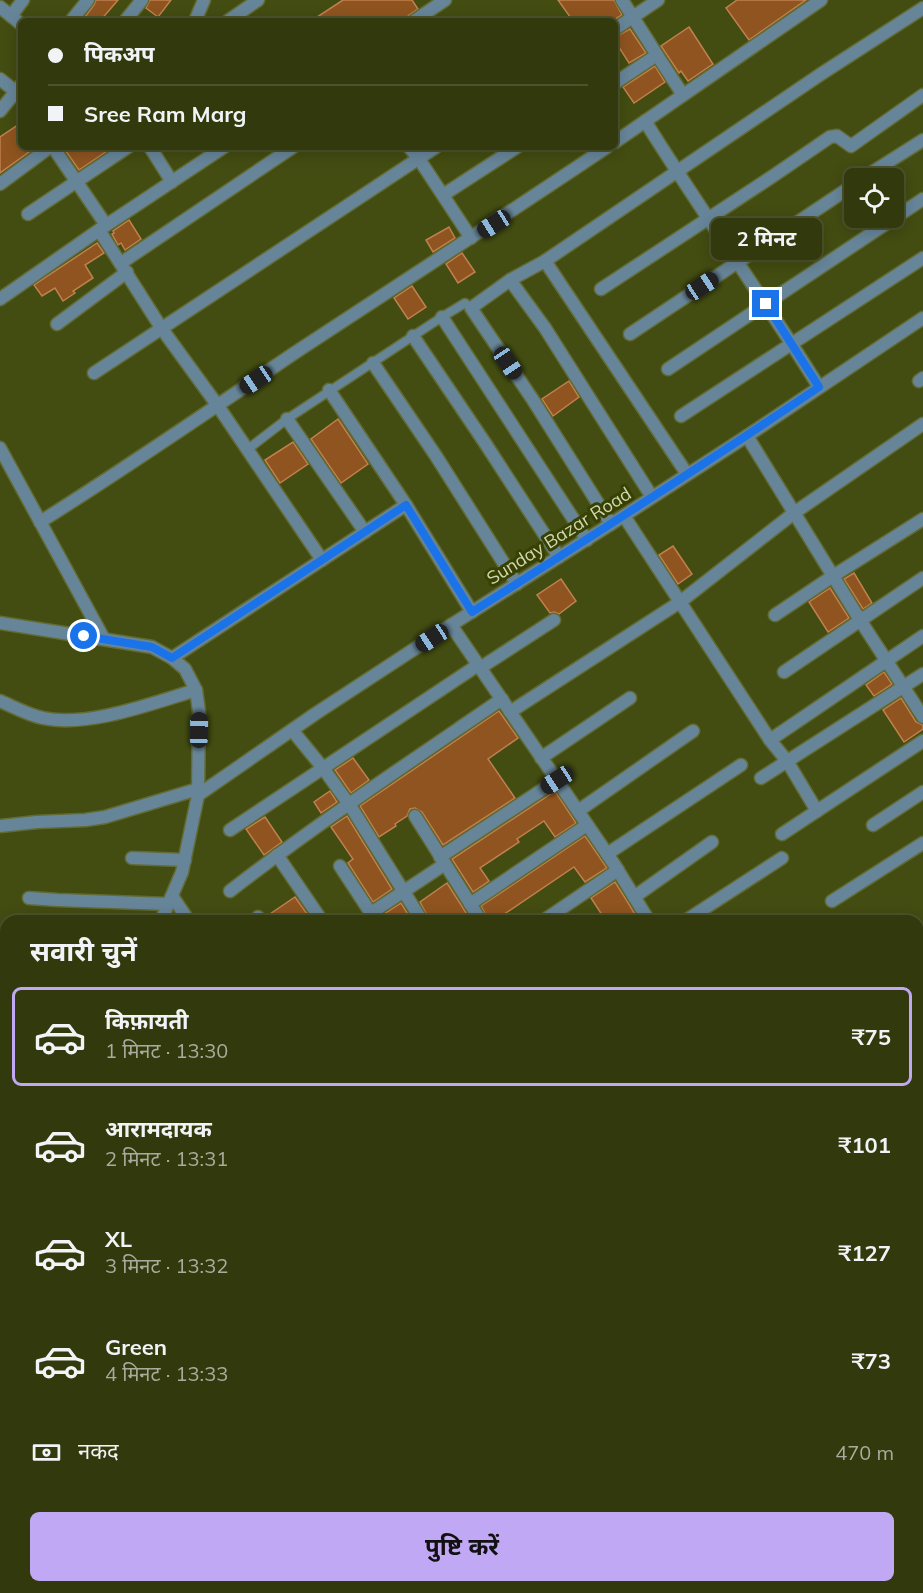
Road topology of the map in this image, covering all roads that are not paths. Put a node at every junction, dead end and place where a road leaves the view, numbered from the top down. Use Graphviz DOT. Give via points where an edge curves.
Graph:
graph roads {
  1 [pos="23,0"];
  2 [pos="88,0"];
  3 [pos="142,0"];
  4 [pos="204,0"];
  5 [pos="258,0"];
  6 [pos="445,0"];
  7 [pos="622,0"];
  8 [pos="658,0"];
  9 [pos="820,0"];
  10 [pos="0,7"];
  11 [pos="923,8"];
  12 [pos="633,17"];
  13 [pos="73,18"];
  14 [pos="127,18"];
  15 [pos="196,18"];
  16 [pos="232,18"];
  17 [pos="418,18"];
  18 [pos="16,20"];
  19 [pos="618,27"];
  20 [pos="657,55"];
  21 [pos="0,79"];
  22 [pos="618,81"];
  23 [pos="18,91"];
  24 [pos="18,93"];
  25 [pos="683,95"];
  26 [pos="923,95"];
  27 [pos="0,111"];
  28 [pos="645,121"];
  29 [pos="618,140"];
  30 [pos="923,140"];
  31 [pos="47,150"];
  32 [pos="53,150"];
  33 [pos="124,150"];
  34 [pos="152,150"];
  35 [pos="220,150"];
  36 [pos="289,150"];
  37 [pos="412,150"];
  38 [pos="432,150"];
  39 [pos="512,150"];
  40 [pos="603,150"];
  41 [pos="419,159"];
  42 [pos="879,168"];
  43 [pos="677,172"];
  44 [pos="76,182"];
  45 [pos="172,182"];
  46 [pos="0,184"];
  47 [pos="844,191"];
  48 [pos="443,195"];
  49 [pos="923,199"];
  50 [pos="28,214"];
  51 [pos="709,219"];
  52 [pos="102,228"];
  53 [pos="471,238"];
  54 [pos="923,258"];
  55 [pos="545,261"];
  56 [pos="738,262"];
  57 [pos="124,267"];
  58 [pos="510,280"];
  59 [pos="601,289"];
  60 [pos="0,299"];
  61 [pos="766,304"];
  62 [pos="471,308"];
  63 [pos="442,317"];
  64 [pos="923,318"];
  65 [pos="57,324"];
  66 [pos="162,328"];
  67 [pos="630,334"];
  68 [pos="413,336"];
  69 [pos="792,344"];
  70 [pos="373,363"];
  71 [pos="668,369"];
  72 [pos="94,373"];
  73 [pos="819,387"];
  74 [pos="329,390"];
  75 [pos="218,406"];
  76 [pos="681,416"];
  77 [pos="287,419"];
  78 [pos="923,424"];
  79 [pos="747,436"];
  80 [pos="0,448"];
  81 [pos="248,449"];
  82 [pos="687,474"];
  83 [pos="652,497"];
  84 [pos="406,505"];
  85 [pos="794,513"];
  86 [pos="624,516"];
  87 [pos="923,519"];
  88 [pos="40,522"];
  89 [pos="611,524"];
  90 [pos="365,532"];
  91 [pos="587,540"];
  92 [pos="559,557"];
  93 [pos="322,560"];
  94 [pos="833,576"];
  95 [pos="923,578"];
  96 [pos="517,584"];
  97 [pos="680,602"];
  98 [pos="472,612"];
  99 [pos="775,615"];
  100 [pos="554,620"];
  101 [pos="860,620"];
  102 [pos="0,622"];
  103 [pos="451,625"];
  104 [pos="923,636"];
  105 [pos="104,639"];
  106 [pos="172,658"];
  107 [pos="886,660"];
  108 [pos="479,667"];
  109 [pos="784,672"];
  110 [pos="923,674"];
  111 [pos="904,686"];
  112 [pos="196,690"];
  113 [pos="630,698"];
  114 [pos="502,699"];
  115 [pos="0,701"];
  116 [pos="510,712"];
  117 [pos="923,717"];
  118 [pos="292,730"];
  119 [pos="693,731"];
  120 [pos="770,740"];
  121 [pos="923,741"];
  122 [pos="542,758"];
  123 [pos="787,761"];
  124 [pos="741,765"];
  125 [pos="323,768"];
  126 [pos="761,778"];
  127 [pos="557,780"];
  128 [pos="198,792"];
  129 [pos="923,792"];
  130 [pos="348,804"];
  131 [pos="578,811"];
  132 [pos="817,811"];
  133 [pos="415,816"];
  134 [pos="587,825"];
  135 [pos="873,825"];
  136 [pos="0,826"];
  137 [pos="230,830"];
  138 [pos="782,834"];
  139 [pos="712,842"];
  140 [pos="923,843"];
  141 [pos="607,854"];
  142 [pos="277,855"];
  143 [pos="132,858"];
  144 [pos="783,858"];
  145 [pos="185,860"];
  146 [pos="442,860"];
  147 [pos="340,866"];
  148 [pos="618,870"];
  149 [pos="230,891"];
  150 [pos="403,892"];
  151 [pos="634,897"];
  152 [pos="29,898"];
  153 [pos="170,900"];
  154 [pos="832,901"];
  155 [pos="470,904"];
  156 [pos="164,915"];
  157 [pos="184,915"];
  158 [pos="318,915"];
  159 [pos="372,915"];
  160 [pos="375,915"];
  161 [pos="418,915"];
  162 [pos="477,915"];
  163 [pos="552,915"];
  164 [pos="645,915"];
  165 [pos="694,915"];
  1 -- 18 [label="street"];
  2 -- 13 [label="street"];
  3 -- 14 [label="street"];
  4 -- 15 [label="street"];
  5 -- 16 [label="street"];
  6 -- 17 [label="street"];
  7 -- 12 [label="street"];
  8 -- 12 [label="street"];
  9 -- 25 [label="street"];
  10 -- 18 [label="street"];
  11 -- 43 [label="street"];
  12 -- 19 [label="street"];
  12 -- 20 [label="street"];
  20 -- 22 [label="street"];
  20 -- 25 [label="street"];
  21 -- 23 [label="street"];
  24 -- 27 [label="street"];
  25 -- 28 [label="street"];
  26 -- 51 [label="street" via="851,146 837,136 830,137"];
  28 -- 29 [label="street"];
  28 -- 43 [label="street"];
  30 -- 42 [label="street"];
  31 -- 46 [label="street"];
  32 -- 44 [label="street"];
  33 -- 44 [label="street"];
  34 -- 45 [label="street"];
  35 -- 45 [label="street"];
  36 -- 57 [label="street"];
  37 -- 41 [label="street"];
  38 -- 41 [label="street"];
  39 -- 48 [label="street"];
  40 -- 53 [label="street"];
  41 -- 48 [label="street"];
  41 -- 66 [label="street"];
  43 -- 51 [label="street"];
  43 -- 55 [label="street"];
  44 -- 50 [label="street"];
  44 -- 52 [label="street"];
  45 -- 52 [label="street"];
  47 -- 56 [label="street"];
  48 -- 53 [label="street"];
  49 -- 61 [label="street"];
  51 -- 56 [label="street"];
  51 -- 59 [label="street"];
  52 -- 57 [label="street"];
  52 -- 60 [label="street"];
  53 -- 75 [label="street"];
  54 -- 69 [label="street"];
  55 -- 58 [label="street"];
  55 -- 82 [label="street"];
  56 -- 61 [label="street"];
  56 -- 67 [label="street"];
  57 -- 65 [label="street"];
  57 -- 66 [label="street"];
  58 -- 62 [label="street"];
  58 -- 83 [label="street" via="545,328"];
  61 -- 69 [label="street"];
  61 -- 71 [label="street"];
  62 -- 63 [label="street" via="465,303"];
  62 -- 89 [label="street"];
  63 -- 68 [label="street"];
  63 -- 91 [label="street"];
  64 -- 73 [label="street, Sunday Bazar Road"];
  66 -- 72 [label="street"];
  66 -- 75 [label="street"];
  68 -- 70 [label="street"];
  68 -- 92 [label="street"];
  69 -- 73 [label="street"];
  69 -- 76 [label="street"];
  70 -- 74 [label="street"];
  70 -- 96 [label="street"];
  73 -- 79 [label="street, Sunday Bazar Road"];
  74 -- 77 [label="street"];
  74 -- 84 [label="street"];
  75 -- 81 [label="street"];
  75 -- 88 [label="street"];
  77 -- 81 [label="street"];
  77 -- 90 [label="street"];
  78 -- 85 [label="street"];
  79 -- 82 [label="street, Sunday Bazar Road"];
  79 -- 85 [label="street"];
  80 -- 88 [label="street"];
  81 -- 93 [label="street"];
  82 -- 83 [label="street, Sunday Bazar Road"];
  83 -- 86 [label="street, Sunday Bazar Road"];
  84 -- 90 [label="street"];
  84 -- 98 [label="street"];
  85 -- 94 [label="street"];
  85 -- 97 [label="street"];
  86 -- 89 [label="street, Sunday Bazar Road"];
  86 -- 97 [label="street"];
  87 -- 94 [label="street"];
  88 -- 105 [label="street"];
  89 -- 91 [label="street, Sunday Bazar Road"];
  90 -- 93 [label="street"];
  91 -- 92 [label="street, Sunday Bazar Road"];
  92 -- 96 [label="street, Sunday Bazar Road"];
  93 -- 106 [label="street"];
  94 -- 99 [label="street"];
  94 -- 101 [label="street"];
  95 -- 101 [label="street"];
  96 -- 98 [label="street, Sunday Bazar Road"];
  97 -- 116 [label="street"];
  97 -- 120 [label="street"];
  98 -- 103 [label="street, Sunday Bazar Road"];
  100 -- 108 [label="street"];
  101 -- 107 [label="street"];
  101 -- 109 [label="street"];
  102 -- 105 [label="street"];
  103 -- 108 [label="street"];
  103 -- 118 [label="street, Sunday Bazar Road"];
  104 -- 107 [label="street"];
  105 -- 106 [label="street" via="152,647"];
  106 -- 112 [label="street" via="185,669"];
  107 -- 111 [label="street"];
  107 -- 120 [label="street"];
  108 -- 114 [label="street"];
  108 -- 125 [label="street"];
  110 -- 111 [label="street"];
  111 -- 117 [label="street"];
  111 -- 123 [label="street"];
  112 -- 115 [label="street" via="73,721 28,714"];
  112 -- 128 [label="street"];
  113 -- 122 [label="street"];
  114 -- 116 [label="street"];
  114 -- 130 [label="street"];
  116 -- 122 [label="street"];
  118 -- 125 [label="street"];
  118 -- 128 [label="street, Sunday Bazar Road"];
  119 -- 131 [label="street"];
  120 -- 123 [label="street"];
  121 -- 132 [label="street"];
  122 -- 127 [label="street"];
  123 -- 126 [label="street"];
  123 -- 132 [label="street"];
  124 -- 141 [label="street"];
  125 -- 130 [label="street"];
  125 -- 137 [label="street"];
  127 -- 131 [label="street"];
  127 -- 146 [label="street"];
  128 -- 136 [label="street, Sunday Bazar Road" via="105,817"];
  128 -- 145 [label="street"];
  129 -- 135 [label="street"];
  130 -- 142 [label="street"];
  130 -- 150 [label="street"];
  131 -- 134 [label="street"];
  132 -- 138 [label="street"];
  133 -- 146 [label="street"];
  134 -- 141 [label="street"];
  134 -- 155 [label="street"];
  139 -- 151 [label="street"];
  140 -- 154 [label="street"];
  141 -- 148 [label="street"];
  142 -- 149 [label="street"];
  142 -- 158 [label="street"];
  143 -- 145 [label="street"];
  144 -- 165 [label="street"];
  145 -- 153 [label="street"];
  146 -- 150 [label="street"];
  146 -- 155 [label="street"];
  147 -- 159 [label="street"];
  148 -- 151 [label="street"];
  148 -- 163 [label="street"];
  150 -- 160 [label="street"];
  150 -- 161 [label="street"];
  151 -- 164 [label="street"];
  152 -- 153 [label="street"];
  153 -- 156 [label="street"];
  153 -- 157 [label="street"];
  155 -- 162 [label="street"];
}
